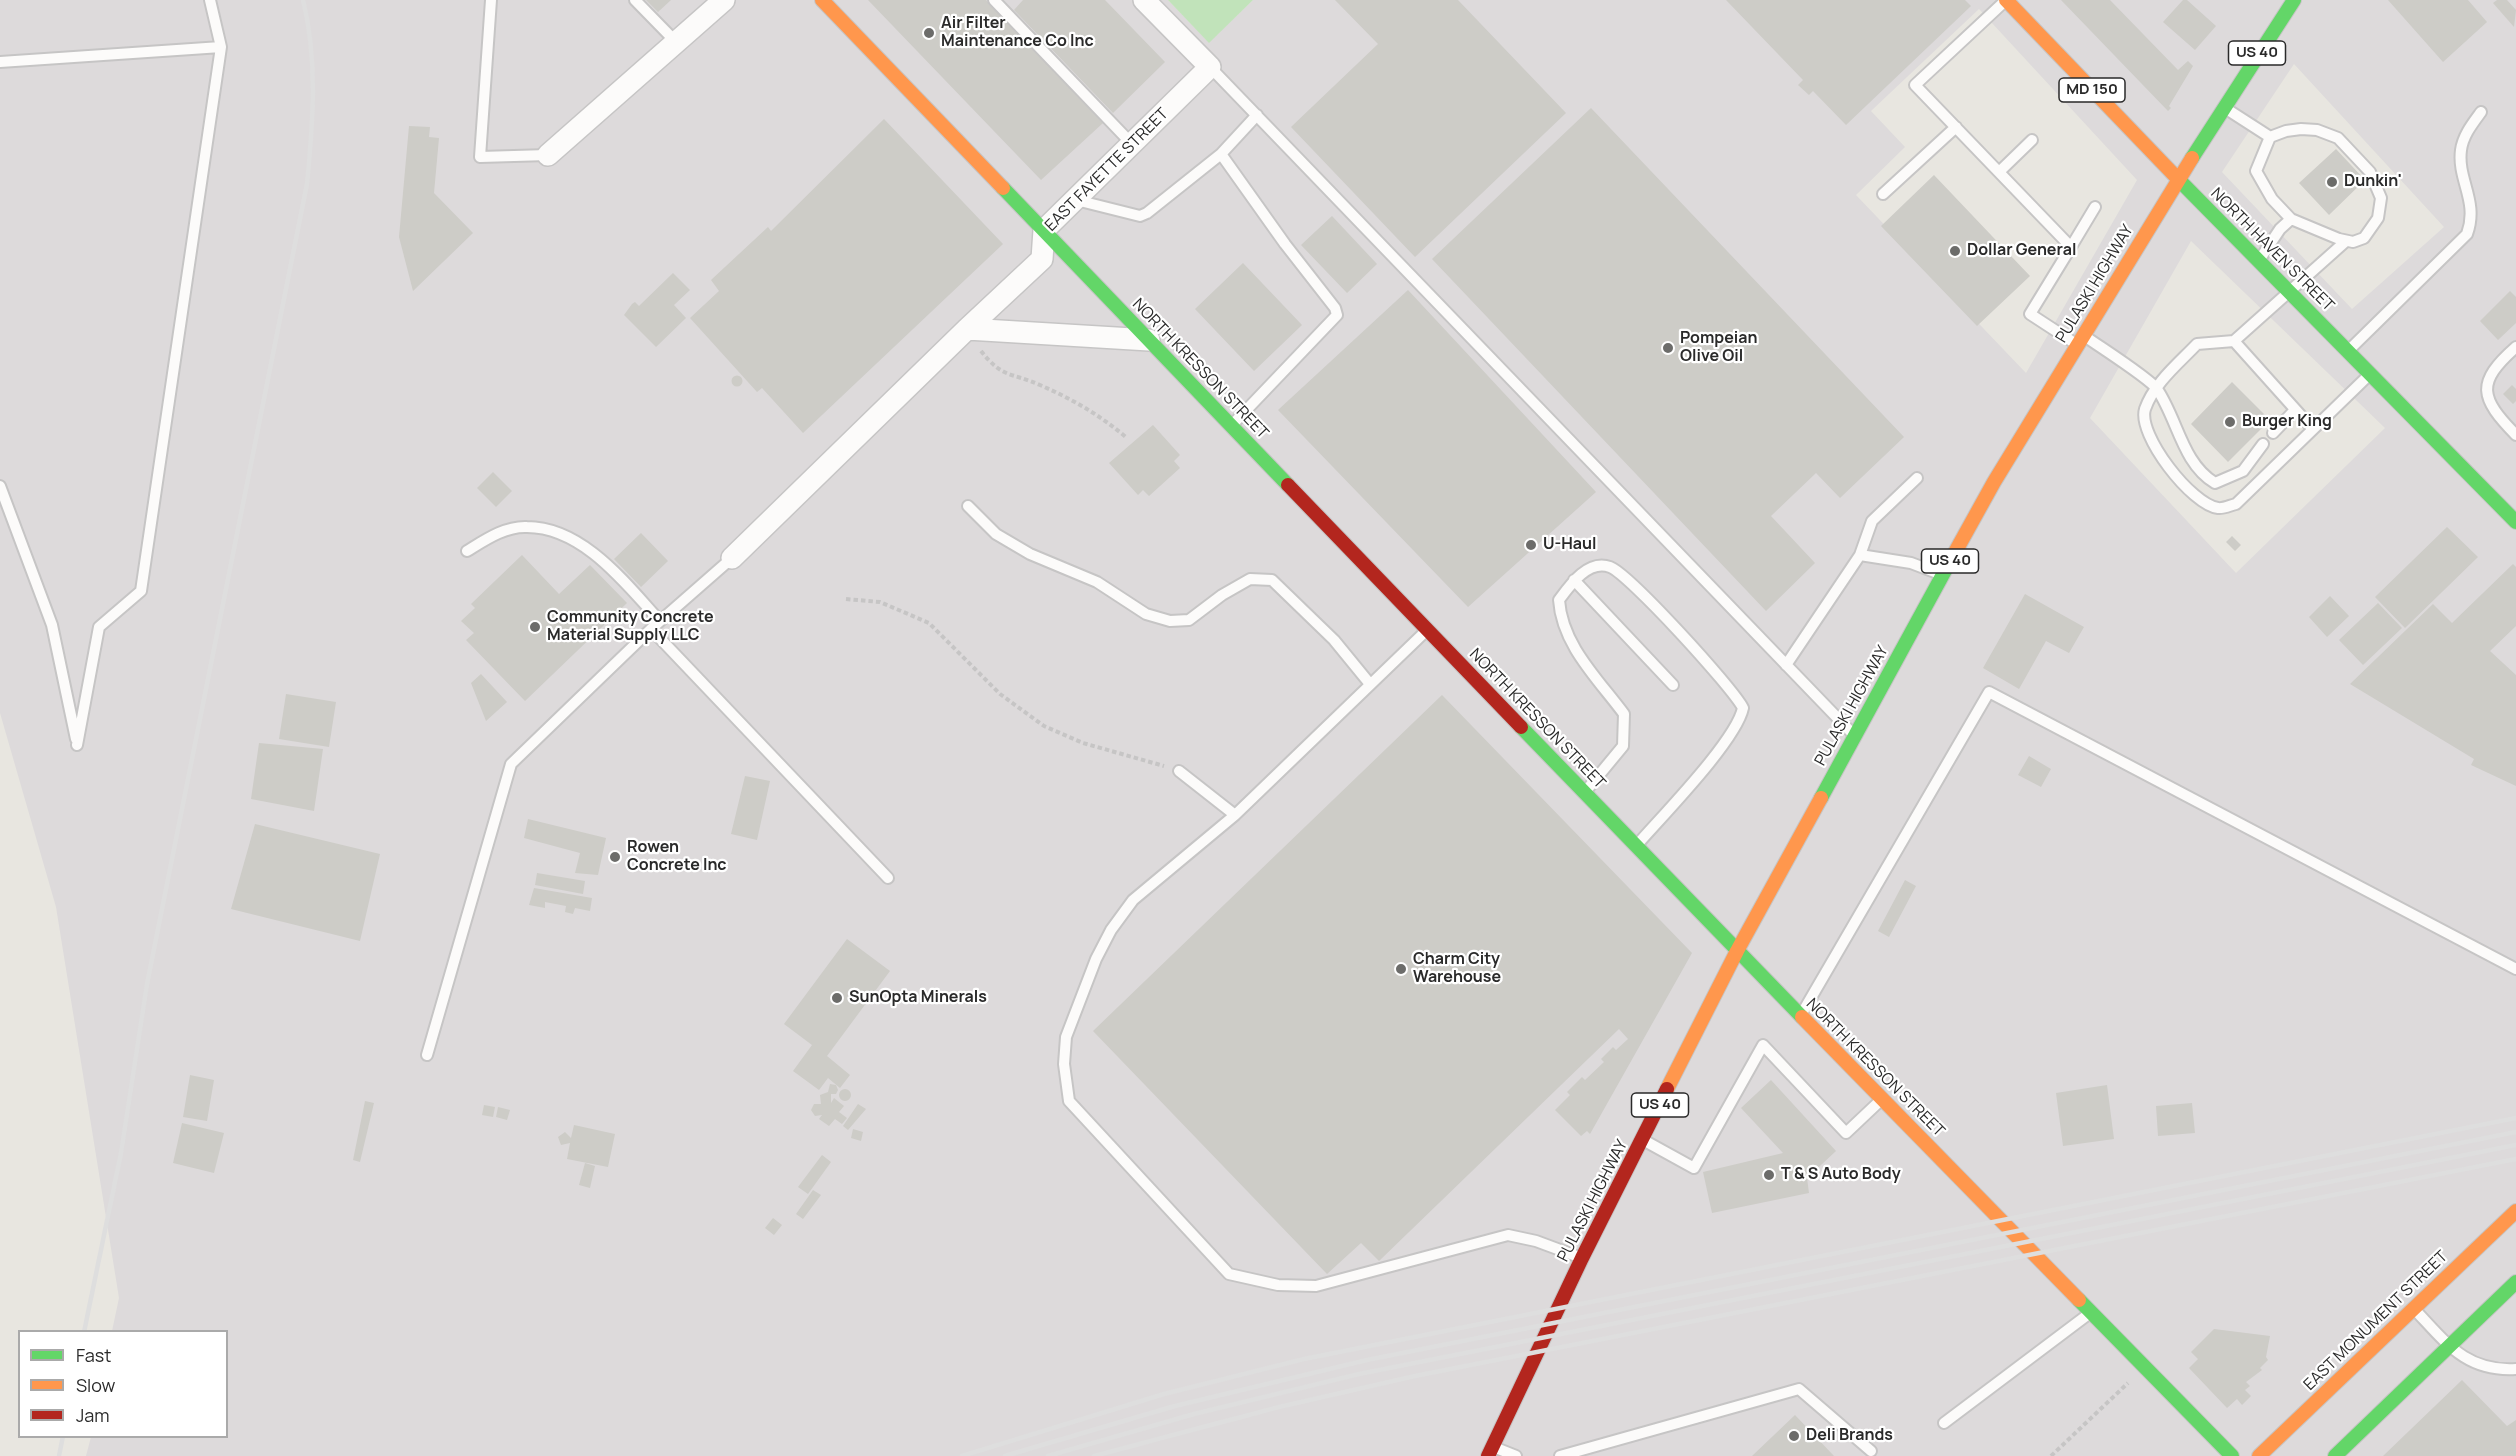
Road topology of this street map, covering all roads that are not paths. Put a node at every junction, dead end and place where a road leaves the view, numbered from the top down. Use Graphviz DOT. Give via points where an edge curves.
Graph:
graph roads {
  1 [pos="210,0"];
  2 [pos="491,0"];
  3 [pos="636,0"];
  4 [pos="724,0"];
  5 [pos="822,0"];
  6 [pos="994,0"];
  7 [pos="1144,0"];
  8 [pos="2006,0"];
  9 [pos="2294,0"];
  10 [pos="676,42"];
  11 [pos="221,46"];
  12 [pos="0,62"];
  13 [pos="1210,67"];
  14 [pos="2223,107"];
  15 [pos="2481,112"];
  16 [pos="1257,115"];
  17 [pos="1956,127"];
  18 [pos="2270,137"];
  19 [pos="2032,140"];
  20 [pos="1132,144"];
  21 [pos="1221,154"];
  22 [pos="548,155"];
  23 [pos="1999,172"];
  24 [pos="2178,179"];
  25 [pos="1883,194"];
  26 [pos="1076,200"];
  27 [pos="2096,207"];
  28 [pos="2291,219"];
  29 [pos="1044,230"];
  30 [pos="2346,241"];
  31 [pos="2071,247"];
  32 [pos="2258,261"];
  33 [pos="2290,293"];
  34 [pos="967,329"];
  35 [pos="1149,340"];
  36 [pos="2080,340"];
  37 [pos="2235,341"];
  38 [pos="2516,347"];
  39 [pos="2348,351"];
  40 [pos="2371,374"];
  41 [pos="2156,388"];
  42 [pos="2295,410"];
  43 [pos="1232,426"];
  44 [pos="2312,428"];
  45 [pos="2272,433"];
  46 [pos="2516,435"];
  47 [pos="2263,444"];
  48 [pos="1917,478"];
  49 [pos="0,486"];
  50 [pos="968,506"];
  51 [pos="2516,522"];
  52 [pos="467,550"];
  53 [pos="1860,555"];
  54 [pos="732,558"];
  55 [pos="1943,575"];
  56 [pos="1574,579"];
  57 [pos="656,625"];
  58 [pos="1427,629"];
  59 [pos="1786,665"];
  60 [pos="1370,684"];
  61 [pos="1673,685"];
  62 [pos="1855,736"];
  63 [pos="1179,771"];
  64 [pos="1584,793"];
  65 [pos="1235,815"];
  66 [pos="1636,846"];
  67 [pos="888,878"];
  68 [pos="1737,951"];
  69 [pos="2516,969"];
  70 [pos="1801,1016"];
  71 [pos="427,1055"];
  72 [pos="1882,1099"];
  73 [pos="1642,1139"];
  74 [pos="2516,1210"];
  75 [pos="1582,1258"];
  76 [pos="2516,1282"];
  77 [pos="2414,1309"];
  78 [pos="2093,1311"];
  79 [pos="2450,1346"];
  80 [pos="2516,1370"];
  81 [pos="1944,1423"];
  82 [pos="1490,1451"];
  83 [pos="1871,1451"];
  84 [pos="1516,1456"];
  85 [pos="1560,1456"];
  86 [pos="2232,1456"];
  87 [pos="2259,1456"];
  88 [pos="2335,1456"];
  1 -- 11 [label="lane"];
  2 -- 22 [label="lane" via="480,157"];
  3 -- 10 [label="lane"];
  4 -- 10 [label="street"];
  5 -- 29 [label="main road, NORTH KRESSON STREET"];
  6 -- 20 [label="lane"];
  7 -- 13 [label="street"];
  8 -- 17 [label="lane" via="1915,85"];
  8 -- 24 [label="main road, NORTH HAVEN STREET / MD 150"];
  9 -- 14 [label="main road, PULASKI HIGHWAY / US 40"];
  10 -- 22 [label="street"];
  11 -- 12 [label="lane"];
  11 -- 49 [label="lane" via="141,591 99,627 77,745 52,625"];
  13 -- 16 [label="lane"];
  13 -- 20 [label="street, EAST FAYETTE STREET"];
  14 -- 18 [label="lane"];
  14 -- 24 [label="main road, PULASKI HIGHWAY / US 40"];
  15 -- 39 [label="lane" via="2461,149 2471,203 2472,219 2467,234"];
  16 -- 21 [label="lane"];
  16 -- 59 [label="lane"];
  17 -- 23 [label="lane"];
  17 -- 25 [label="lane"];
  18 -- 28 [label="lane" via="2256,171 2272,199"];
  18 -- 30 [label="lane" via="2301,129 2329,133 2370,172 2381,198 2378,218 2364,238"];
  19 -- 23 [label="lane"];
  20 -- 26 [label="street, EAST FAYETTE STREET"];
  21 -- 26 [label="lane" via="1140,216"];
  21 -- 43 [label="lane" via="1337,315"];
  23 -- 31 [label="lane"];
  24 -- 32 [label="main road, NORTH HAVEN STREET"];
  24 -- 36 [label="main road, PULASKI HIGHWAY / US 40"];
  26 -- 29 [label="street, EAST FAYETTE STREET"];
  27 -- 31 [label="lane"];
  28 -- 30 [label="lane"];
  28 -- 32 [label="lane"];
  29 -- 34 [label="street, EAST FAYETTE STREET" via="1042,259"];
  29 -- 35 [label="main road, NORTH KRESSON STREET"];
  30 -- 33 [label="lane"];
  31 -- 36 [label="lane" via="2030,314"];
  32 -- 33 [label="main road, NORTH HAVEN STREET"];
  33 -- 37 [label="lane"];
  33 -- 39 [label="main road, NORTH HAVEN STREET"];
  34 -- 35 [label="street"];
  34 -- 54 [label="street, EAST FAYETTE STREET"];
  35 -- 43 [label="main road, NORTH KRESSON STREET"];
  36 -- 41 [label="lane"];
  36 -- 55 [label="main road, PULASKI HIGHWAY / US 40"];
  37 -- 41 [label="lane" via="2197,344"];
  37 -- 42 [label="lane"];
  38 -- 46 [label="lane" via="2489,379 2486,391 2494,412"];
  39 -- 40 [label="main road, NORTH HAVEN STREET"];
  40 -- 44 [label="lane"];
  40 -- 51 [label="main road, NORTH HAVEN STREET"];
  41 -- 44 [label="lane" via="2144,411 2148,433 2198,499 2219,508 2236,504"];
  41 -- 47 [label="lane" via="2192,462 2215,483 2243,471"];
  42 -- 44 [label="lane"];
  42 -- 45 [label="lane"];
  43 -- 58 [label="main road, NORTH KRESSON STREET"];
  48 -- 53 [label="lane" via="1872,521"];
  50 -- 60 [label="lane" via="996,534 1029,554 1097,582 1146,614 1170,621 1189,620 1250,579 1272,580 1334,640"];
  52 -- 57 [label="lane" via="503,531 526,526 572,538 600,560"];
  53 -- 55 [label="lane" via="1911,563"];
  53 -- 59 [label="lane"];
  54 -- 57 [label="lane"];
  55 -- 62 [label="main road, PULASKI HIGHWAY / US 40"];
  56 -- 61 [label="lane"];
  56 -- 64 [label="lane" via="1559,600 1560,620 1576,651 1624,714 1623,746"];
  56 -- 66 [label="lane" via="1591,567 1609,566 1625,578 1743,708 1741,719 1718,752"];
  57 -- 67 [label="lane"];
  57 -- 71 [label="lane" via="511,764"];
  58 -- 60 [label="lane"];
  58 -- 64 [label="main road, NORTH KRESSON STREET"];
  59 -- 62 [label="lane"];
  60 -- 65 [label="lane"];
  62 -- 68 [label="main road, PULASKI HIGHWAY / US 40"];
  63 -- 65 [label="lane"];
  64 -- 66 [label="main road, NORTH KRESSON STREET"];
  65 -- 75 [label="lane" via="1132,900 1111,930 1066,1037 1064,1064 1069,1101 1229,1274 1278,1285 1316,1286 1508,1235"];
  66 -- 68 [label="main road, NORTH KRESSON STREET"];
  68 -- 70 [label="main road, NORTH KRESSON STREET"];
  68 -- 73 [label="main road, PULASKI HIGHWAY / US 40"];
  69 -- 70 [label="lane" via="1989,692"];
  70 -- 72 [label="main road, NORTH KRESSON STREET"];
  72 -- 73 [label="lane" via="1846,1133 1763,1045 1694,1168"];
  72 -- 78 [label="main road, NORTH KRESSON STREET"];
  73 -- 75 [label="main road, PULASKI HIGHWAY / US 40"];
  74 -- 77 [label="main road, EAST MONUMENT STREET"];
  75 -- 82 [label="main road, PULASKI HIGHWAY / US 40"];
  76 -- 79 [label="main road"];
  77 -- 79 [label="lane"];
  77 -- 87 [label="main road, EAST MONUMENT STREET"];
  78 -- 81 [label="lane"];
  78 -- 86 [label="main road, NORTH KRESSON STREET"];
  79 -- 80 [label="lane" via="2475,1364"];
  79 -- 88 [label="main road"];
  82 -- 84 [label="lane"];
  83 -- 85 [label="lane" via="1799,1389"];
}
